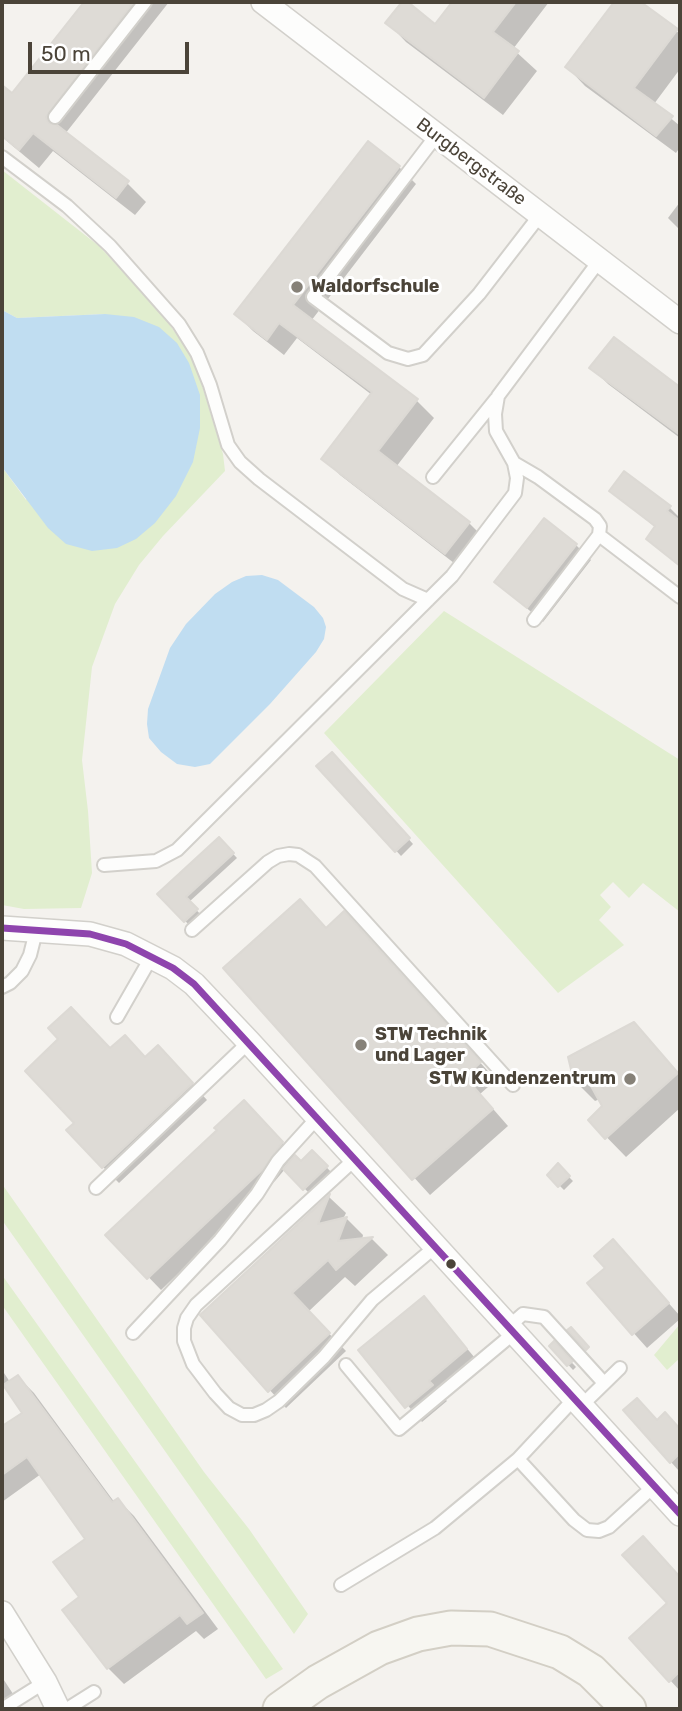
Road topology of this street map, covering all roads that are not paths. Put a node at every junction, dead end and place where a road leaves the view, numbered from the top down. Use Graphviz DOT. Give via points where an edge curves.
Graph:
graph roads {
  1 [pos="145,2"];
  2 [pos="262,2"];
  3 [pos="55,117"];
  4 [pos="436,136"];
  5 [pos="2,157"];
  6 [pos="540,215"];
  7 [pos="599,261"];
  8 [pos="680,322"];
  9 [pos="498,396"];
  10 [pos="514,463"];
  11 [pos="433,477"];
  12 [pos="599,535"];
  13 [pos="680,597"];
  14 [pos="428,600"];
  15 [pos="534,620"];
  16 [pos="104,865"];
  17 [pos="2,928"];
  18 [pos="192,930"];
  19 [pos="36,931"];
  20 [pos="152,956"];
  21 [pos="2,987"];
  22 [pos="117,1017"];
  23 [pos="249,1042"];
  24 [pos="513,1085"];
  25 [pos="317,1118"];
  26 [pos="355,1159"];
  27 [pos="96,1188"];
  28 [pos="435,1247"];
  29 [pos="511,1330"];
  30 [pos="133,1333"];
  31 [pos="346,1365"];
  32 [pos="620,1368"];
  33 [pos="604,1383"];
  34 [pos="577,1402"];
  35 [pos="518,1459"];
  36 [pos="654,1486"];
  37 [pos="680,1514"];
  38 [pos="341,1586"];
  39 [pos="2,1613"];
  40 [pos="45,1682"];
  41 [pos="94,1692"];
  42 [pos="2,1709"];
  43 [pos="58,1709"];
  44 [pos="67,1709"];
  45 [pos="280,1709"];
  46 [pos="629,1709"];
  1 -- 3 [label="lane"];
  2 -- 4 [label="street, Burgbergstraße"];
  4 -- 6 [label="street, Burgbergstraße"];
  4 -- 6 [label="lane" via="313,297 388,353 408,359 423,355 479,294"];
  5 -- 14 [label="lane" via="67,206 110,246 179,324 197,353 228,445 240,462 403,589"];
  6 -- 7 [label="street, Burgbergstraße"];
  7 -- 8 [label="street, Burgbergstraße"];
  7 -- 9 [label="lane"];
  9 -- 10 [label="lane" via="496,431"];
  9 -- 11 [label="lane"];
  10 -- 12 [label="lane" via="595,519"];
  10 -- 14 [label="lane" via="514,494 452,576"];
  12 -- 13 [label="lane"];
  12 -- 15 [label="lane"];
  14 -- 16 [label="lane" via="177,850 156,861"];
  17 -- 19 [label="street"];
  18 -- 24 [label="lane" via="268,862 278,856 298,855 315,866"];
  19 -- 20 [label="street" via="90,934"];
  19 -- 21 [label="lane" via="22,971"];
  20 -- 22 [label="lane"];
  20 -- 23 [label="street" via="194,985"];
  23 -- 25 [label="street"];
  23 -- 27 [label="lane"];
  25 -- 26 [label="street"];
  25 -- 30 [label="lane" via="278,1161 220,1240"];
  26 -- 28 [label="street"];
  26 -- 28 [label="lane" via="187,1318 184,1341 193,1364 215,1393 242,1415 266,1410 317,1364 372,1300"];
  28 -- 29 [label="street"];
  29 -- 31 [label="lane" via="399,1429"];
  29 -- 33 [label="lane" via="523,1314 544,1317"];
  29 -- 34 [label="street"];
  32 -- 33 [label="lane"];
  33 -- 34 [label="lane"];
  34 -- 35 [label="lane"];
  34 -- 36 [label="street"];
  35 -- 36 [label="lane" via="587,1530 609,1527"];
  35 -- 38 [label="lane" via="435,1528"];
  36 -- 37 [label="street"];
  39 -- 40 [label="street"];
  40 -- 42 [label="lane"];
  40 -- 43 [label="street"];
  41 -- 44 [label="lane"];
  45 -- 46 [label="main road" via="379,1648 451,1628 490,1629 560,1652 591,1671"];
}
